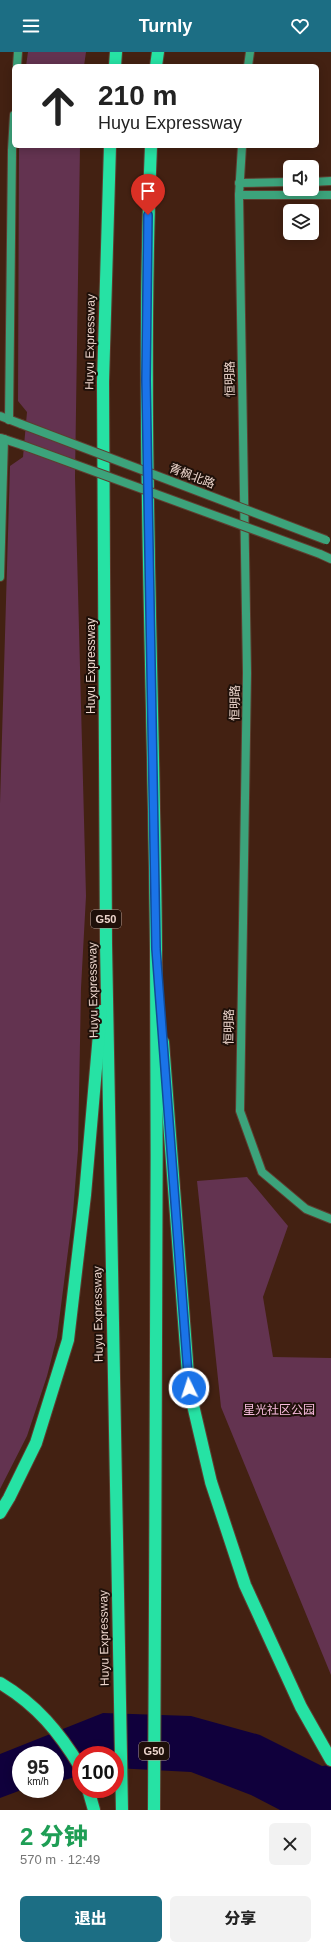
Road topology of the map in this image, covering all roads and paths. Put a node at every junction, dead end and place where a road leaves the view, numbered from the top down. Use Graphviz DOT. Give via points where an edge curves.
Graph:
graph roads {
  1 [pos="18,52"];
  2 [pos="116,52"];
  3 [pos="158,52"];
  4 [pos="250,52"];
  5 [pos="17,64"];
  6 [pos="115,64"];
  7 [pos="156,64"];
  8 [pos="248,64"];
  9 [pos="12,148"];
  10 [pos="110,148"];
  11 [pos="151,148"];
  12 [pos="242,148"];
  13 [pos="331,181"];
  14 [pos="283,182"];
  15 [pos="319,182"];
  16 [pos="239,183"];
  17 [pos="239,195"];
  18 [pos="331,195"];
  19 [pos="0,416"];
  20 [pos="8,420"];
  21 [pos="2,438"];
  22 [pos="328,541"];
  23 [pos="331,559"];
  24 [pos="0,577"];
  25 [pos="106,944"];
  26 [pos="156,949"];
  27 [pos="331,1220"];
  28 [pos="0,1513"];
  29 [pos="4,1686"];
  30 [pos="72,1753"];
  31 [pos="331,1760"];
  32 [pos="91,1798"];
  33 [pos="94,1810"];
  34 [pos="122,1810"];
  35 [pos="154,1810"];
  1 -- 5 [label="street"];
  2 -- 6 [label="highway"];
  3 -- 7 [label="highway"];
  4 -- 8 [label="street"];
  9 -- 20 [label="street"];
  10 -- 25 [label="highway, Huyu Expressway / G50" via="103,382"];
  11 -- 26 [label="highway, G50" via="146,380"];
  12 -- 16 [label="street, 恒明路"];
  13 -- 15 [label="street"];
  14 -- 16 [label="street"];
  16 -- 17 [label="street, 恒明路"];
  17 -- 18 [label="street"];
  17 -- 27 [label="street, 恒明路" via="248,673 240,1111 262,1172 306,1209"];
  19 -- 20 [label="street, 青枫北路"];
  20 -- 22 [label="street, 青枫北路, bridge"];
  21 -- 23 [label="street, bridge"];
  21 -- 24 [label="street"];
  25 -- 28 [label="highway" via="85,1195 68,1340 36,1443 10,1498"];
  25 -- 34 [label="highway, Huyu Expressway / G50"];
  26 -- 31 [label="highway" via="189,1388 210,1482 245,1585 301,1707"];
  26 -- 35 [label="highway, G50"];
  29 -- 30 [label="highway" via="39,1711 64,1739"];
  32 -- 33 [label="highway"];
}
